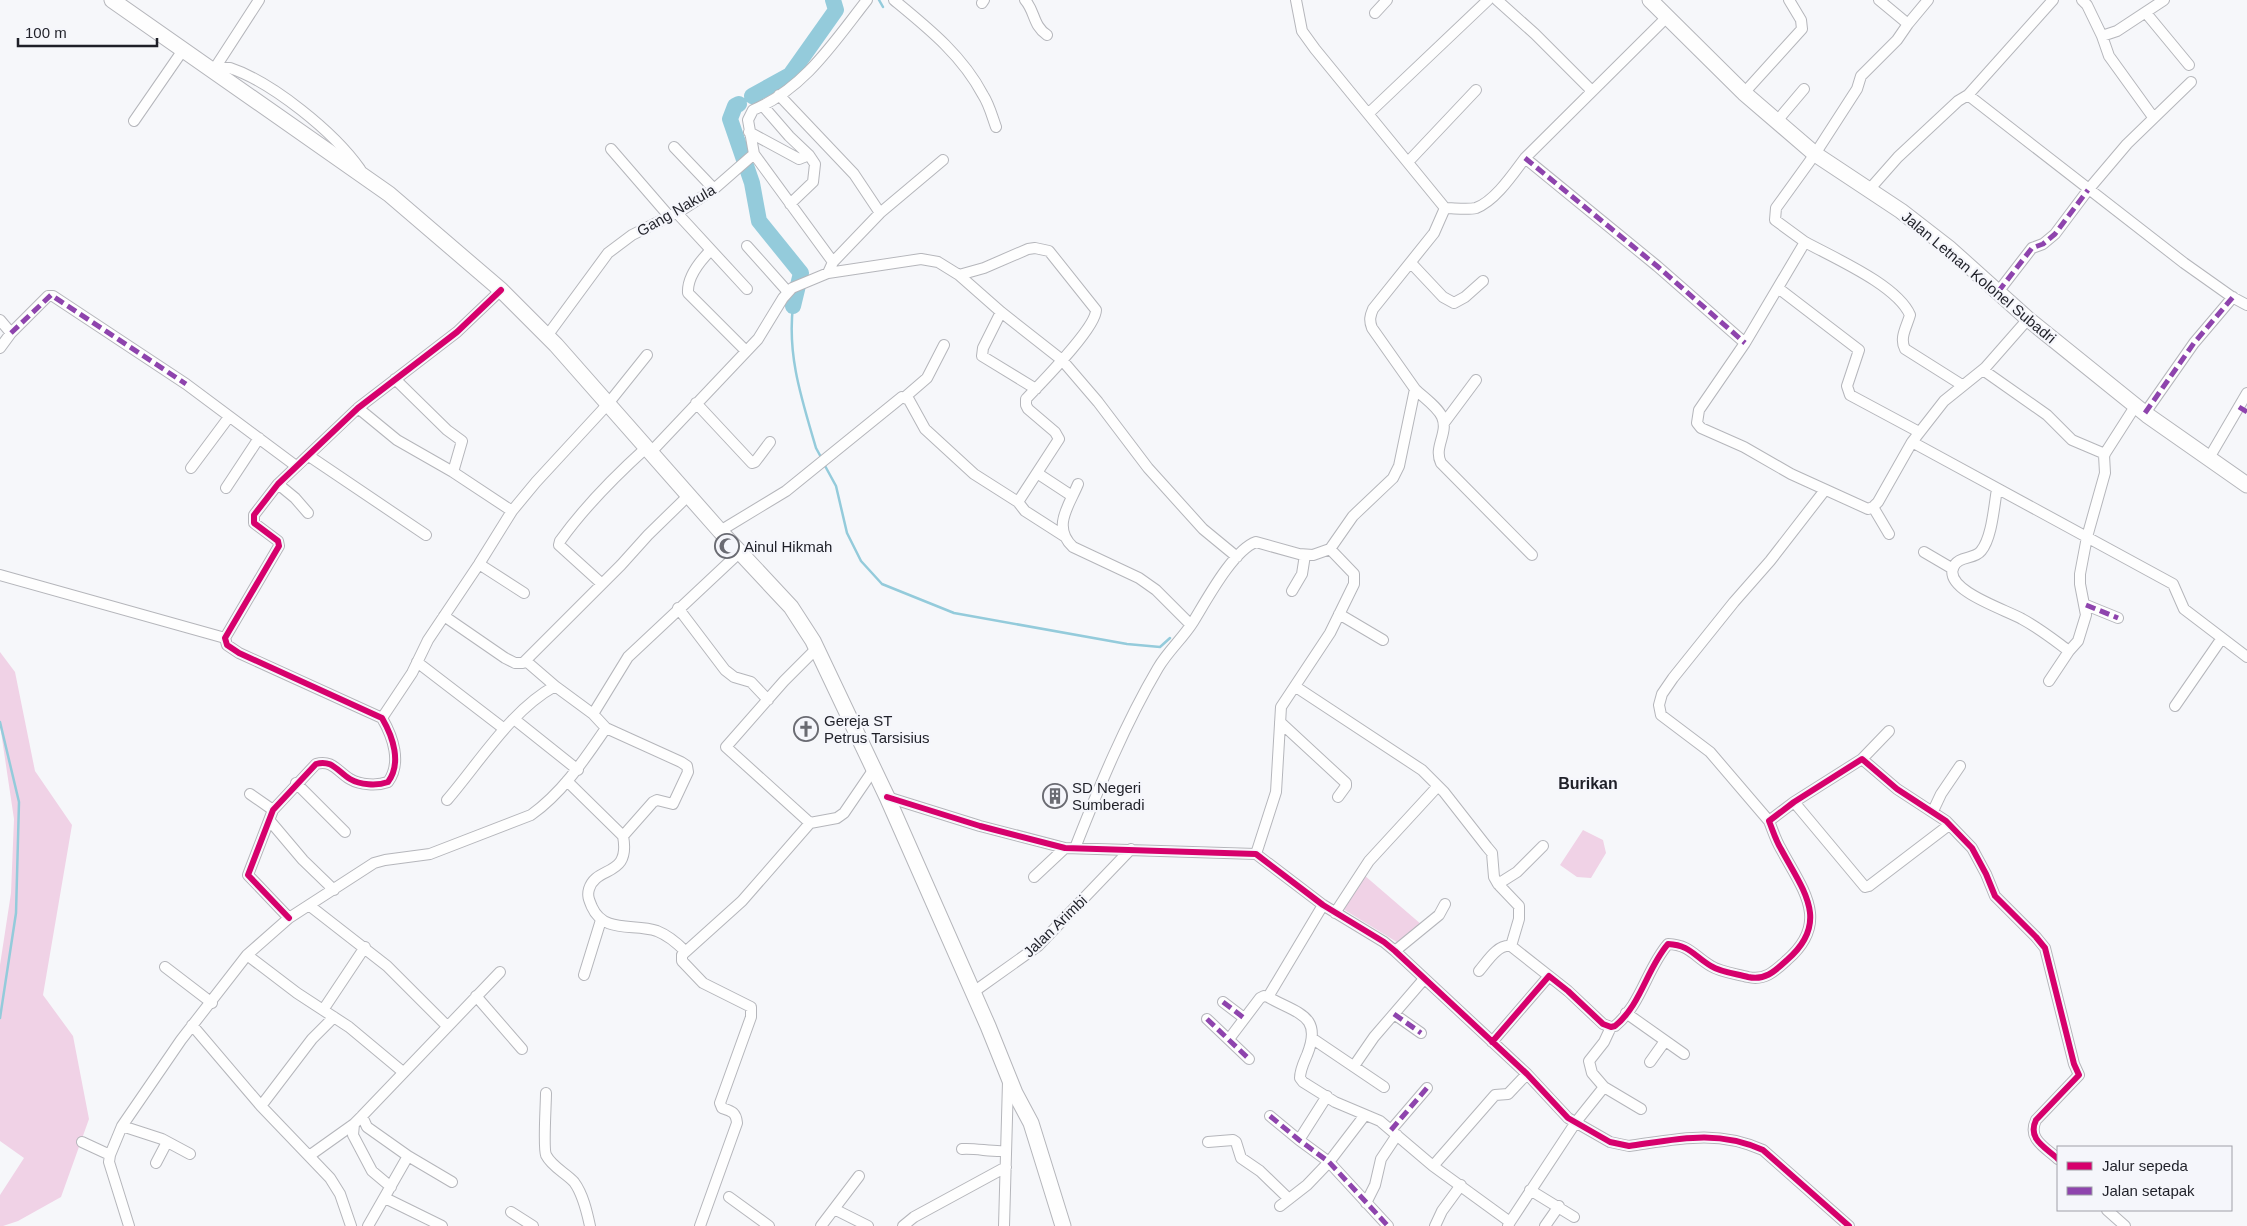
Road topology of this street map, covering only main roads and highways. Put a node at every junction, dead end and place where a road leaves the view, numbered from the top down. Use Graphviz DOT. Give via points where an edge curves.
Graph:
graph roads {
  1 [pos="112,0"];
  2 [pos="1650,0"];
  3 [pos="2247,486"];
  4 [pos="1063,1226"];
  1 -- 4 [label="main road" via="364,176 501,290 547,336 791,607 816,649 887,797 1008,1078 1031,1123"];
  2 -- 3 [label="main road, Jalan Letnan Kolonel Subadri" via="1744,93 1815,154 1950,249 2028,319 2140,409"];
}
